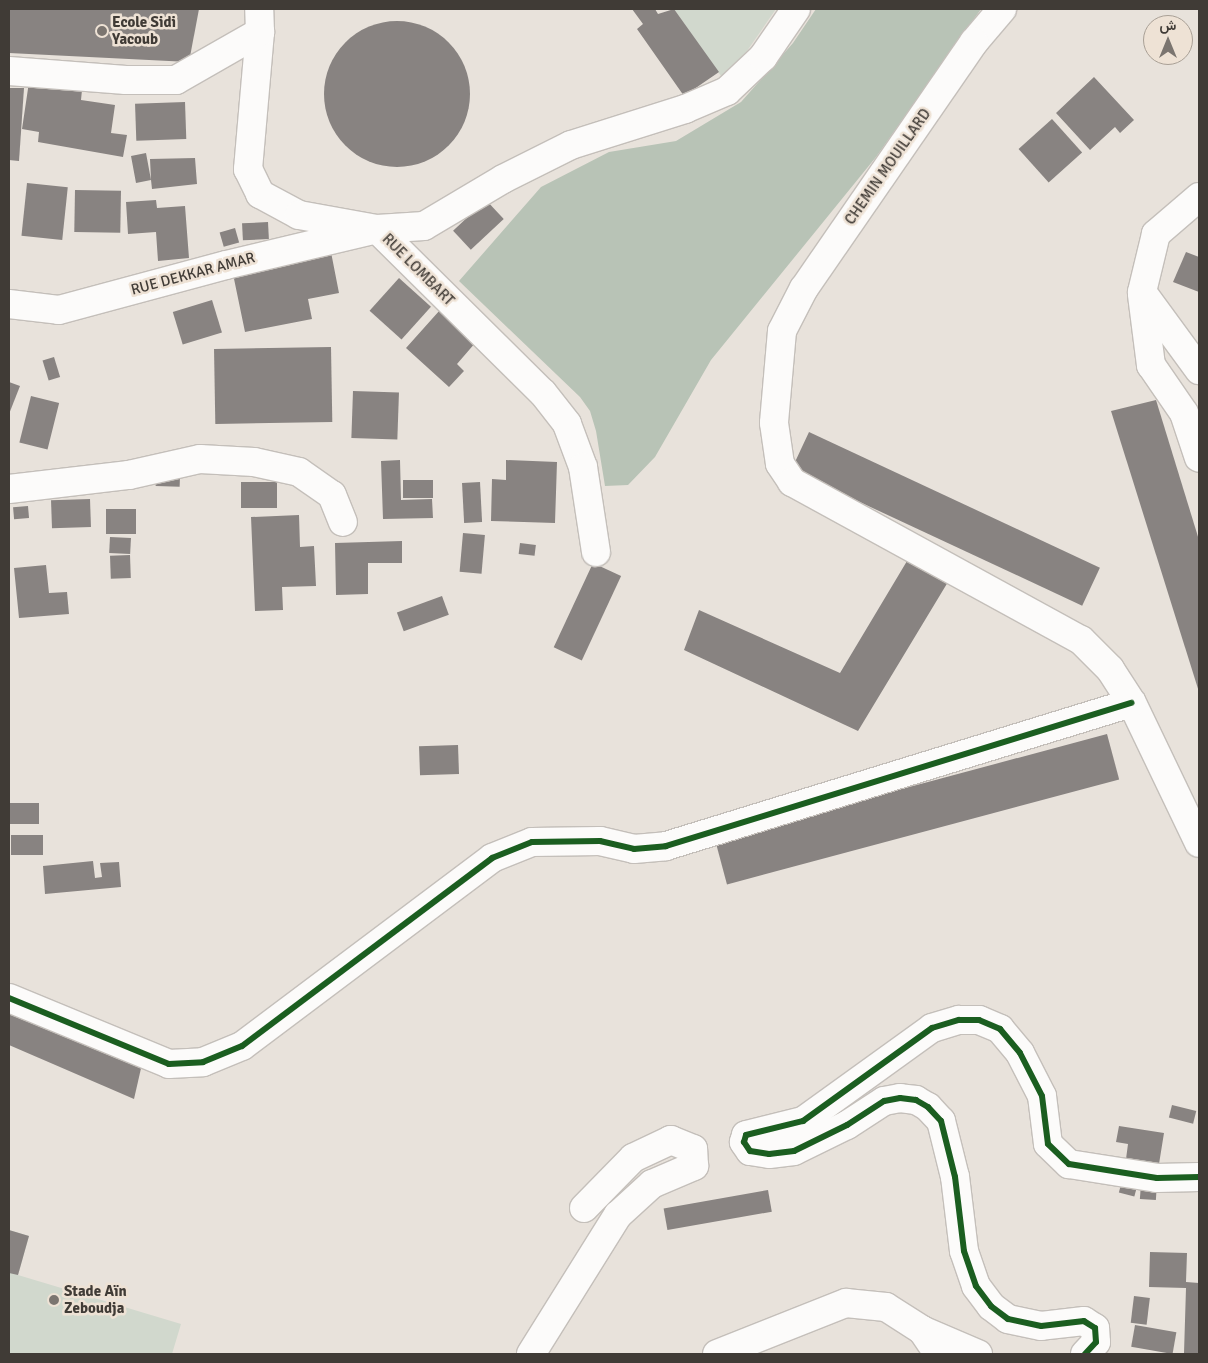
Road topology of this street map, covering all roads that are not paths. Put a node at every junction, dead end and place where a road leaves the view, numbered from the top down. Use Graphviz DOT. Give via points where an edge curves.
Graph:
graph roads {
  1 [pos="796,9"];
  2 [pos="1002,9"];
  3 [pos="259,20"];
  4 [pos="9,71"];
  5 [pos="1199,197"];
  6 [pos="377,229"];
  7 [pos="1142,292"];
  8 [pos="9,304"];
  9 [pos="1199,370"];
  10 [pos="1199,458"];
  11 [pos="9,489"];
  12 [pos="343,522"];
  13 [pos="596,552"];
  14 [pos="1132,703"];
  15 [pos="1199,842"];
  16 [pos="9,998"];
  17 [pos="1199,1177"];
  18 [pos="584,1208"];
  19 [pos="922,1330"];
  20 [pos="531,1354"];
  21 [pos="717,1354"];
  22 [pos="938,1354"];
  23 [pos="978,1354"];
  24 [pos="1085,1354"];
  1 -- 6 [label="street" via="763,57 727,91 685,109 571,145 503,179 424,226"];
  2 -- 14 [label="street, CHEMIN MOUILLARD" via="974,42 804,288 782,331 774,423 780,464 792,482 1081,640 1110,669"];
  3 -- 4 [label="street" via="176,80 126,80"];
  3 -- 6 [label="street, RUE LOMBART" via="248,169 260,194 298,215"];
  5 -- 7 [label="street" via="1156,234"];
  6 -- 8 [label="street, RUE DEKKAR AMAR" via="226,264 59,310"];
  6 -- 13 [label="street, RUE LOMBART" via="543,394 567,424 583,467"];
  7 -- 9 [label="street"];
  7 -- 10 [label="street" via="1151,365 1184,413"];
  11 -- 12 [label="street" via="129,475 200,459 254,462 298,472 332,495"];
  14 -- 15 [label="street"];
  14 -- 16 [label="street" via="666,846 634,849 600,841 532,842 492,858 242,1046 203,1062 169,1064"];
  17 -- 24 [label="street" via="1156,1178 1069,1164 1048,1144 1042,1096 1020,1053 1000,1029 979,1020 959,1020 932,1028 803,1121 746,1135 744,1142 750,1152 794,1151 847,1125 884,1101 916,1100 928,1107 941,1121 955,1176 964,1251 976,1286 991,1306 1008,1319 1041,1326 1084,1322 1095,1328 1096,1342"];
  18 -- 20 [label="street" via="633,1158 671,1140 693,1149 694,1166 652,1184 618,1215"];
  19 -- 21 [label="street" via="886,1307 846,1303"];
  19 -- 22 [label="street"];
  19 -- 23 [label="street"];
}
